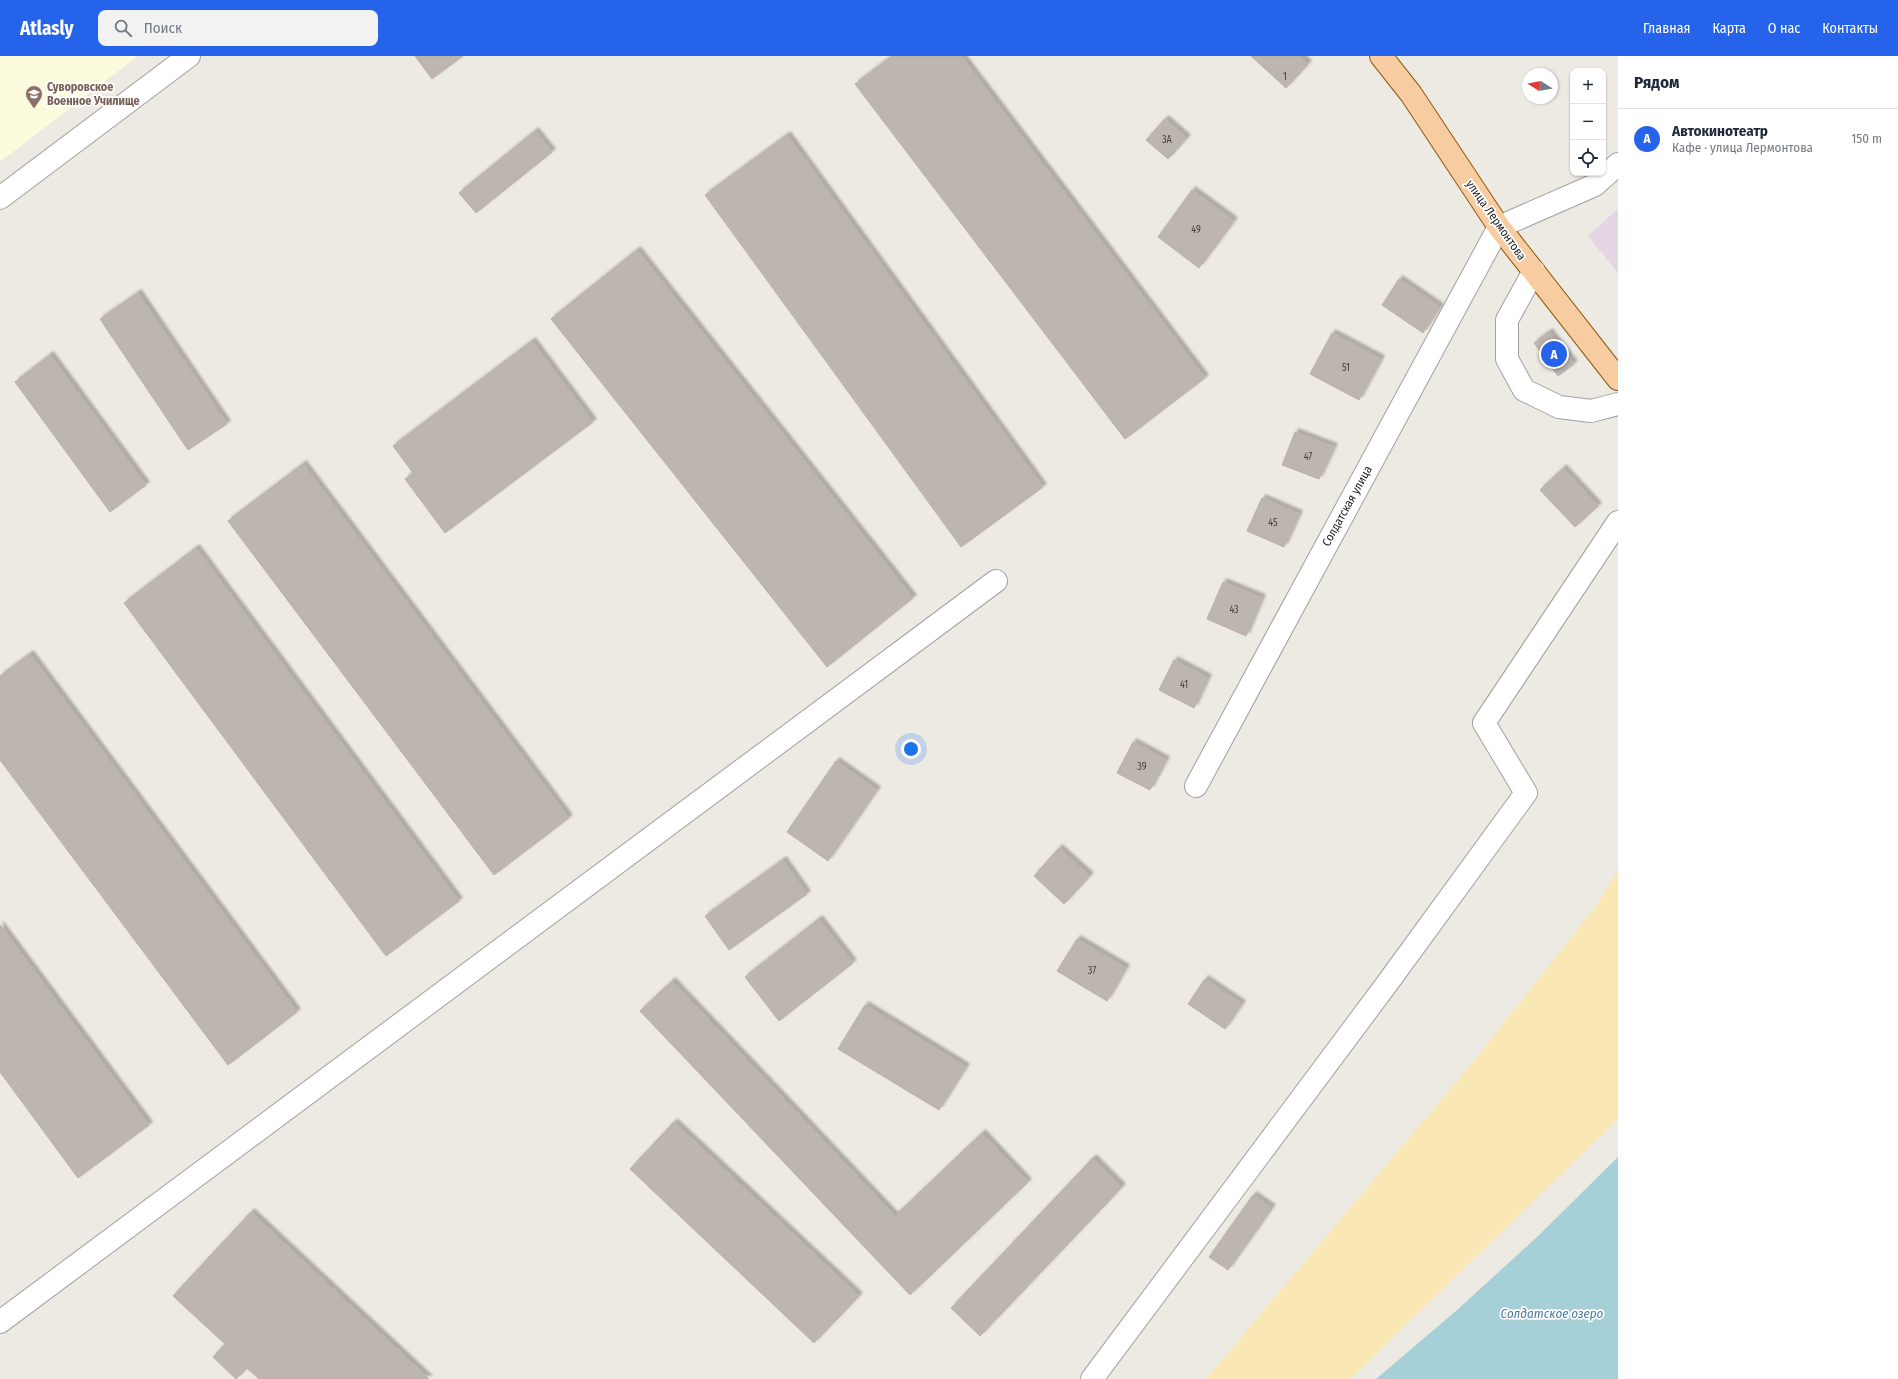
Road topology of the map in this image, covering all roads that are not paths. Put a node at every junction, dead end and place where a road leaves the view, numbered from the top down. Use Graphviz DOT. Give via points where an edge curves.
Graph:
graph roads {
  1 [pos="189,56"];
  2 [pos="1381,56"];
  3 [pos="1618,164"];
  4 [pos="3,190"];
  5 [pos="1499,227"];
  6 [pos="1534,272"];
  7 [pos="1618,379"];
  8 [pos="1618,404"];
  9 [pos="1618,522"];
  10 [pos="996,581"];
  11 [pos="1196,786"];
  12 [pos="0,1322"];
  13 [pos="1092,1379"];
  1 -- 4 [label="street"];
  2 -- 5 [label="main road, улица Лермонтова" via="1411,94"];
  3 -- 5 [label="street" via="1596,185"];
  5 -- 6 [label="main road, улица Лермонтова"];
  5 -- 11 [label="street, Солдатская улица"];
  6 -- 7 [label="main road, улица Лермонтова"];
  6 -- 8 [label="street" via="1507,320 1507,359 1524,390 1559,407 1591,411"];
  9 -- 13 [label="street" via="1484,723 1526,793"];
  10 -- 12 [label="street"];
}
